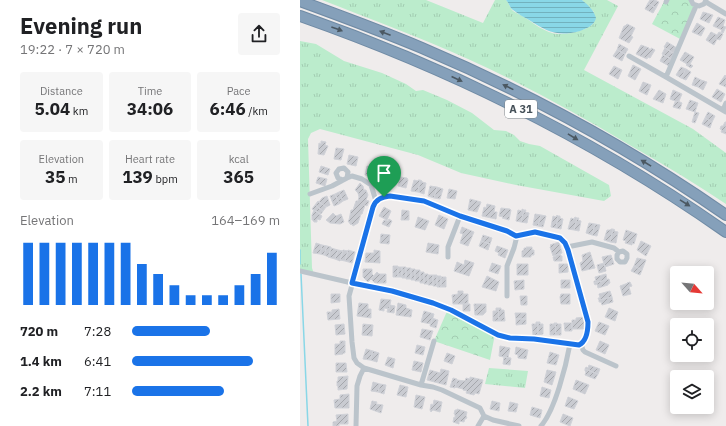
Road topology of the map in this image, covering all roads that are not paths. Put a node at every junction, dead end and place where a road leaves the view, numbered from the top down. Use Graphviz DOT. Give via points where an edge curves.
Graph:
graph roads {
  1 [pos="691,0"];
  2 [pos="300,1"];
  3 [pos="706,1"];
  4 [pos="696,6"];
  5 [pos="726,14"];
  6 [pos="300,16"];
  7 [pos="629,56"];
  8 [pos="666,77"];
  9 [pos="726,102"];
  10 [pos="724,111"];
  11 [pos="310,194"];
  12 [pos="376,202"];
  13 [pos="726,215"];
  14 [pos="460,216"];
  15 [pos="726,232"];
  16 [pos="516,236"];
  17 [pos="567,248"];
  18 [pos="620,252"];
  19 [pos="448,257"];
  20 [pos="300,271"];
  21 [pos="352,283"];
  22 [pos="508,296"];
  23 [pos="434,341"];
  24 [pos="570,344"];
  25 [pos="581,344"];
  26 [pos="616,366"];
  27 [pos="364,368"];
  28 [pos="421,385"];
  29 [pos="484,416"];
  30 [pos="356,426"];
  31 [pos="478,426"];
  32 [pos="519,426"];
  33 [pos="541,426"];
  1 -- 4 [label="street"];
  13 -- 2 [label="highway, A 31, one-way" via="667,176 553,110 421,47"];
  3 -- 4 [label="street" via="702,6"];
  3 -- 5 [label="street"];
  4 -- 8 [label="street"];
  6 -- 15 [label="highway, A 31, one-way" via="420,62 515,106 630,169"];
  7 -- 8 [label="street"];
  8 -- 10 [label="street"];
  9 -- 10 [label="street"];
  11 -- 12 [label="street" via="351,176 362,179 371,186"];
  12 -- 14 [label="street" via="390,196 421,200"];
  12 -- 21 [label="street"];
  14 -- 16 [label="street"];
  14 -- 19 [label="street" via="448,247"];
  16 -- 17 [label="street" via="535,232 562,240"];
  16 -- 22 [label="street" via="507,266"];
  17 -- 18 [label="street" via="592,242"];
  17 -- 25 [label="street" via="588,322 588,331"];
  20 -- 21 [label="street"];
  21 -- 24 [label="street" via="433,303 498,335"];
  21 -- 27 [label="street" via="349,300 354,358"];
  23 -- 28 [label="street"];
  24 -- 25 [label="street"];
  24 -- 33 [label="street" via="560,384 548,417"];
  25 -- 26 [label="street" via="585,352"];
  27 -- 28 [label="street"];
  27 -- 30 [label="street" via="357,386"];
  28 -- 29 [label="street" via="452,394 480,408"];
  29 -- 31 [label="street"];
  29 -- 32 [label="street"];
}
